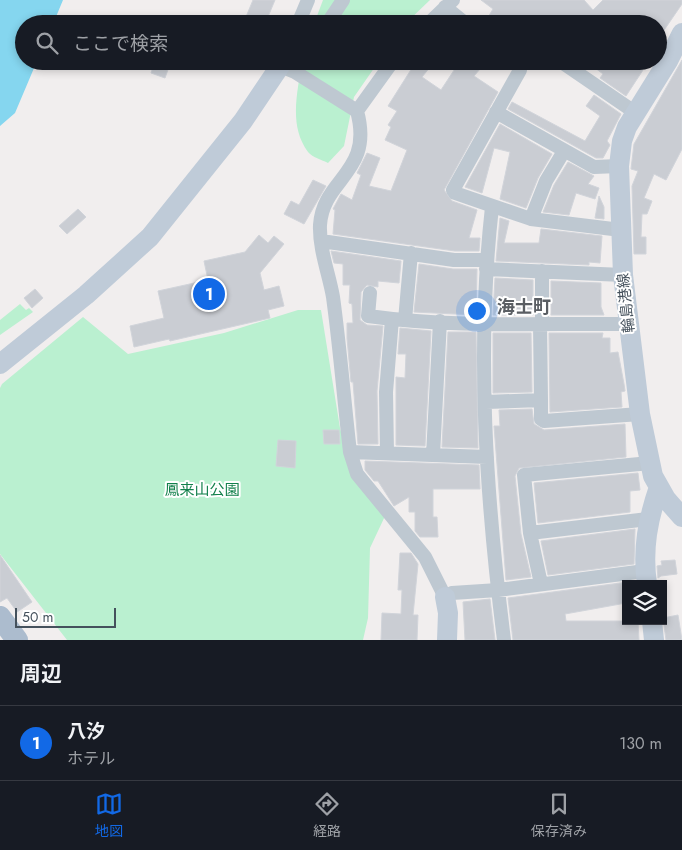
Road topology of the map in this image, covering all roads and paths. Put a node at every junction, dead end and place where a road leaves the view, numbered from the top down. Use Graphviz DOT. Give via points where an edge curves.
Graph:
graph roads {
  1 [pos="308,0"];
  2 [pos="343,0"];
  3 [pos="449,4"];
  4 [pos="302,15"];
  5 [pos="333,15"];
  6 [pos="437,15"];
  7 [pos="458,15"];
  8 [pos="682,33"];
  9 [pos="667,63"];
  10 [pos="286,70"];
  11 [pos="297,70"];
  12 [pos="387,70"];
  13 [pos="517,70"];
  14 [pos="573,70"];
  15 [pos="662,70"];
  16 [pos="357,111"];
  17 [pos="496,112"];
  18 [pos="636,113"];
  19 [pos="564,151"];
  20 [pos="619,166"];
  21 [pos="492,206"];
  22 [pos="531,219"];
  23 [pos="621,230"];
  24 [pos="321,241"];
  25 [pos="411,253"];
  26 [pos="486,265"];
  27 [pos="542,270"];
  28 [pos="622,276"];
  29 [pos="370,293"];
  30 [pos="398,320"];
  31 [pos="440,322"];
  32 [pos="485,323"];
  33 [pos="541,324"];
  34 [pos="628,324"];
  35 [pos="0,364"];
  36 [pos="541,400"];
  37 [pos="486,402"];
  38 [pos="640,414"];
  39 [pos="350,452"];
  40 [pos="387,453"];
  41 [pos="433,455"];
  42 [pos="487,457"];
  43 [pos="650,463"];
  44 [pos="659,487"];
  45 [pos="648,519"];
  46 [pos="681,520"];
  47 [pos="530,533"];
  48 [pos="646,578"];
  49 [pos="542,584"];
  50 [pos="498,590"];
  51 [pos="445,598"];
  52 [pos="0,617"];
  53 [pos="652,625"];
  54 [pos="17,640"];
  55 [pos="447,640"];
  56 [pos="504,640"];
  57 [pos="654,640"];
  1 -- 4 [label="street"];
  2 -- 5 [label="street"];
  3 -- 6 [label="street"];
  3 -- 7 [label="street"];
  8 -- 9 [label="main road, 輪島港線"];
  10 -- 35 [label="main road" via="150,237 86,295"];
  11 -- 16 [label="street"];
  12 -- 16 [label="street"];
  13 -- 17 [label="street"];
  14 -- 18 [label="street"];
  15 -- 18 [label="main road, 輪島港線"];
  16 -- 24 [label="street" via="361,141 355,162 324,205"];
  17 -- 19 [label="street"];
  17 -- 21 [label="street" via="453,190"];
  18 -- 20 [label="main road, 輪島港線" via="622,141"];
  19 -- 20 [label="street" via="594,167"];
  19 -- 22 [label="street" via="546,181"];
  20 -- 23 [label="main road, 輪島港線"];
  21 -- 22 [label="street"];
  21 -- 26 [label="street"];
  22 -- 23 [label="street"];
  23 -- 28 [label="main road, 輪島港線"];
  24 -- 25 [label="street"];
  24 -- 39 [label="street" via="333,298"];
  25 -- 26 [label="street"];
  25 -- 30 [label="street"];
  26 -- 27 [label="street"];
  26 -- 32 [label="street"];
  27 -- 28 [label="street"];
  27 -- 33 [label="street"];
  28 -- 34 [label="main road, 輪島港線"];
  29 -- 30 [label="street" via="368,316"];
  30 -- 31 [label="street"];
  30 -- 40 [label="street" via="386,392"];
  31 -- 32 [label="street"];
  31 -- 41 [label="street"];
  32 -- 33 [label="street"];
  32 -- 37 [label="street"];
  33 -- 34 [label="street"];
  33 -- 36 [label="street"];
  34 -- 38 [label="main road, 輪島港線"];
  36 -- 37 [label="street"];
  36 -- 38 [label="street" via="544,421"];
  37 -- 42 [label="street"];
  38 -- 43 [label="main road, 輪島港線"];
  39 -- 40 [label="street"];
  39 -- 51 [label="street" via="357,474 425,557"];
  40 -- 41 [label="street"];
  41 -- 42 [label="street"];
  42 -- 50 [label="street"];
  43 -- 44 [label="main road, 輪島港線"];
  43 -- 47 [label="street" via="525,474"];
  44 -- 45 [label="main road"];
  44 -- 46 [label="main road, 輪島港線"];
  45 -- 47 [label="street"];
  45 -- 48 [label="main road"];
  47 -- 49 [label="street"];
  48 -- 49 [label="street"];
  49 -- 50 [label="street"];
  50 -- 51 [label="street" via="452,593"];
  50 -- 56 [label="street"];
  51 -- 55 [label="main road"];
  52 -- 54 [label="main road"];
  53 -- 57 [label="main road"];
}
